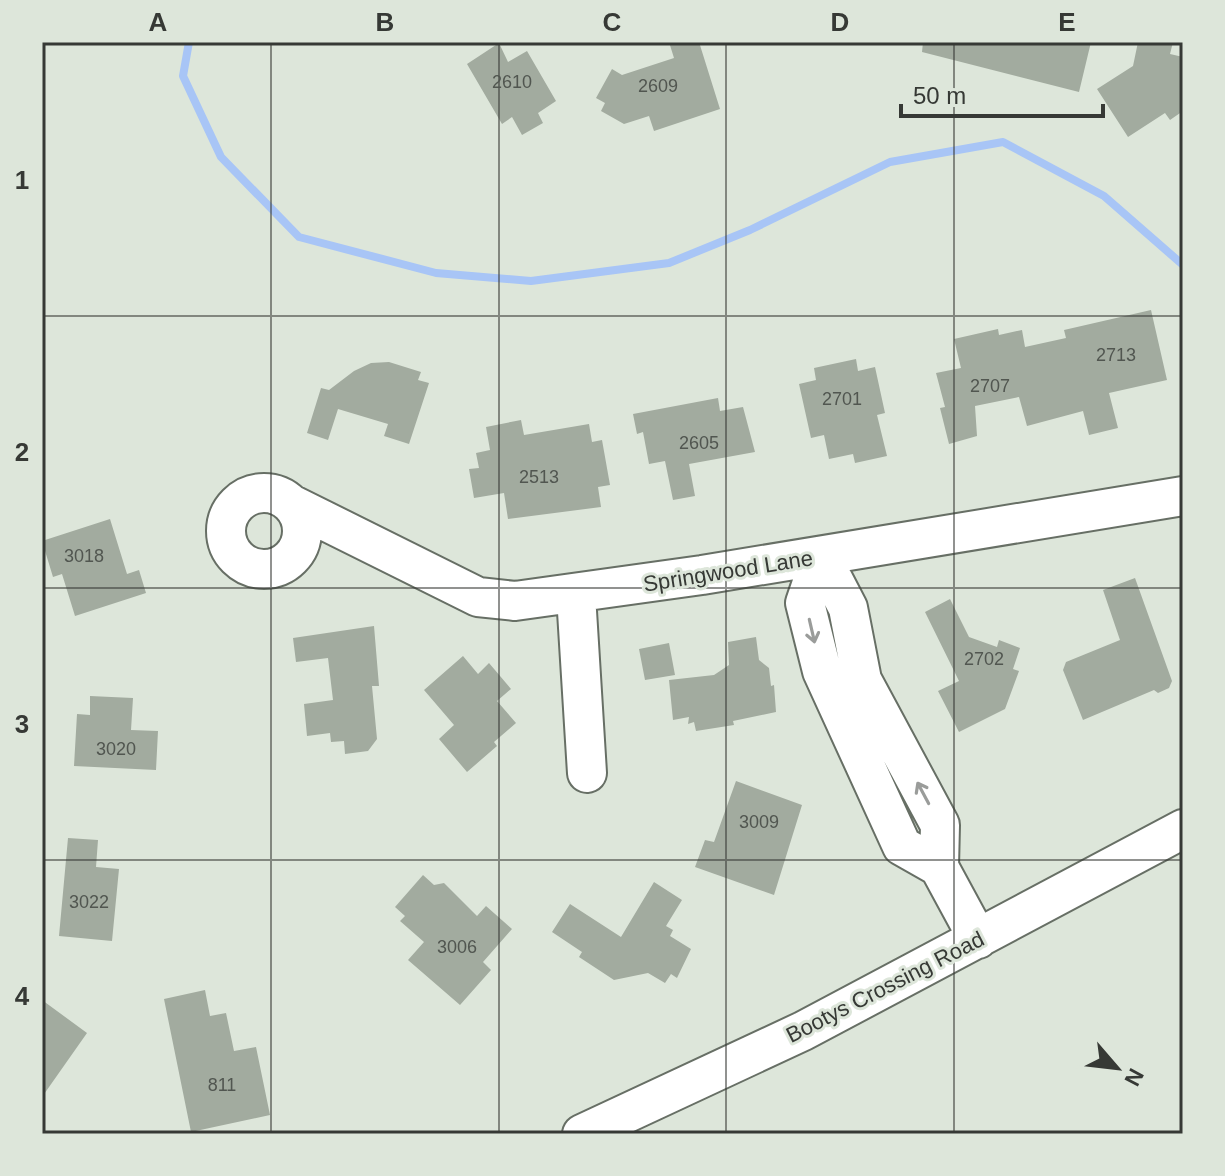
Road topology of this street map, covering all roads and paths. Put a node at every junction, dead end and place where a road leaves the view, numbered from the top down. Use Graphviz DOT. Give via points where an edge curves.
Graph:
graph roads {
  1 [pos="1183,496"];
  2 [pos="291,504"];
  3 [pos="821,556"];
  4 [pos="576,595"];
  5 [pos="587,773"];
  6 [pos="1183,829"];
  7 [pos="978,939"];
  8 [pos="582,1134"];
  1 -- 3 [label="street, Springwood Lane"];
  2 -- 4 [label="street, Springwood Lane" via="478,597 515,601"];
  3 -- 4 [label="street, Springwood Lane"];
  3 -- 7 [label="street" via="805,603 822,671 902,846 939,867"];
  4 -- 5 [label="street"];
  6 -- 7 [label="street, Bootys Crossing Road"];
  7 -- 8 [label="street, Bootys Crossing Road" via="803,1031"];
}
